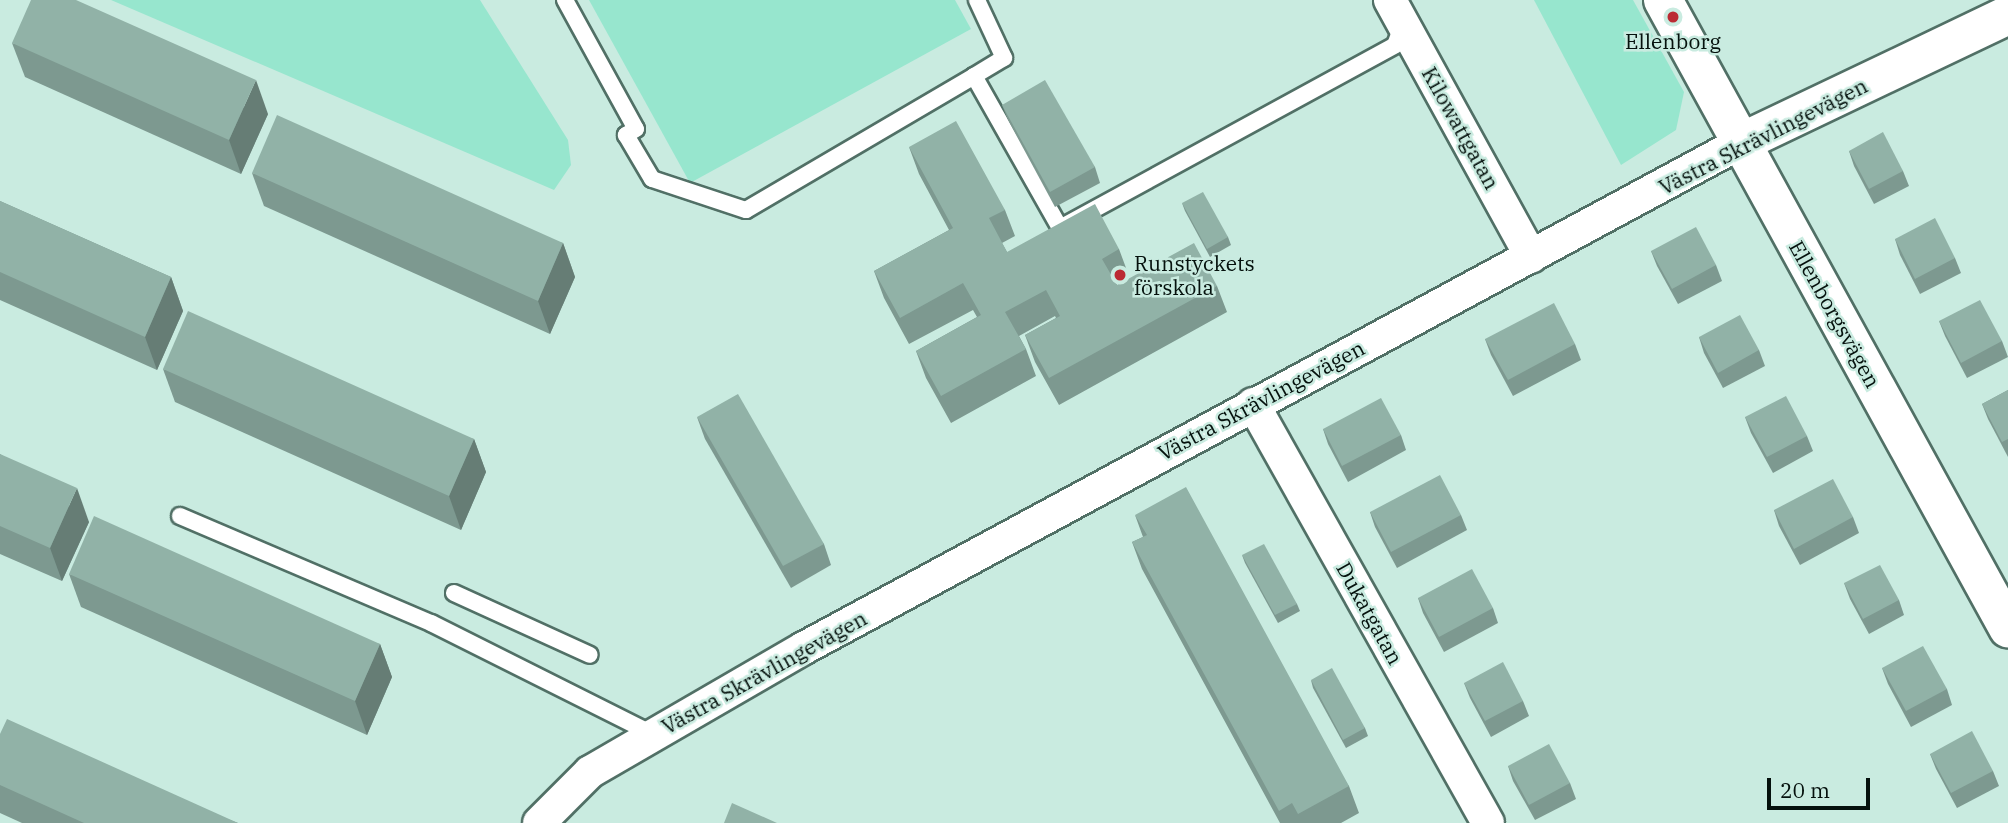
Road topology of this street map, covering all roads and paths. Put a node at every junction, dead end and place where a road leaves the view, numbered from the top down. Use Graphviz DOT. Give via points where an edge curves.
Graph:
graph roads {
  1 [pos="565,0"];
  2 [pos="977,0"];
  3 [pos="1663,0"];
  4 [pos="1396,12"];
  5 [pos="2008,16"];
  6 [pos="974,76"];
  7 [pos="1742,142"];
  8 [pos="1531,257"];
  9 [pos="1253,404"];
  10 [pos="180,516"];
  11 [pos="454,593"];
  12 [pos="2008,628"];
  13 [pos="590,655"];
  14 [pos="653,734"];
  15 [pos="539,823"];
  16 [pos="1488,823"];
  1 -- 6 [label="lane" via="636,129 626,135 652,180 746,210"];
  2 -- 6 [label="lane" via="1003,58"];
  3 -- 7 [label="street, Ellenborgsvägen"];
  4 -- 6 [label="lane" via="1395,45 1060,228"];
  4 -- 8 [label="street, Kilowattgatan"];
  5 -- 7 [label="street, Västra Skrävlingevägen"];
  7 -- 8 [label="street, Västra Skrävlingevägen"];
  7 -- 12 [label="street, Ellenborgsvägen"];
  8 -- 9 [label="street, Västra Skrävlingevägen"];
  9 -- 14 [label="street, Västra Skrävlingevägen"];
  9 -- 16 [label="street, Dukatgatan"];
  10 -- 14 [label="lane" via="430,623"];
  11 -- 13 [label="lane"];
  14 -- 15 [label="street, Västra Skrävlingevägen" via="590,772"];
}
